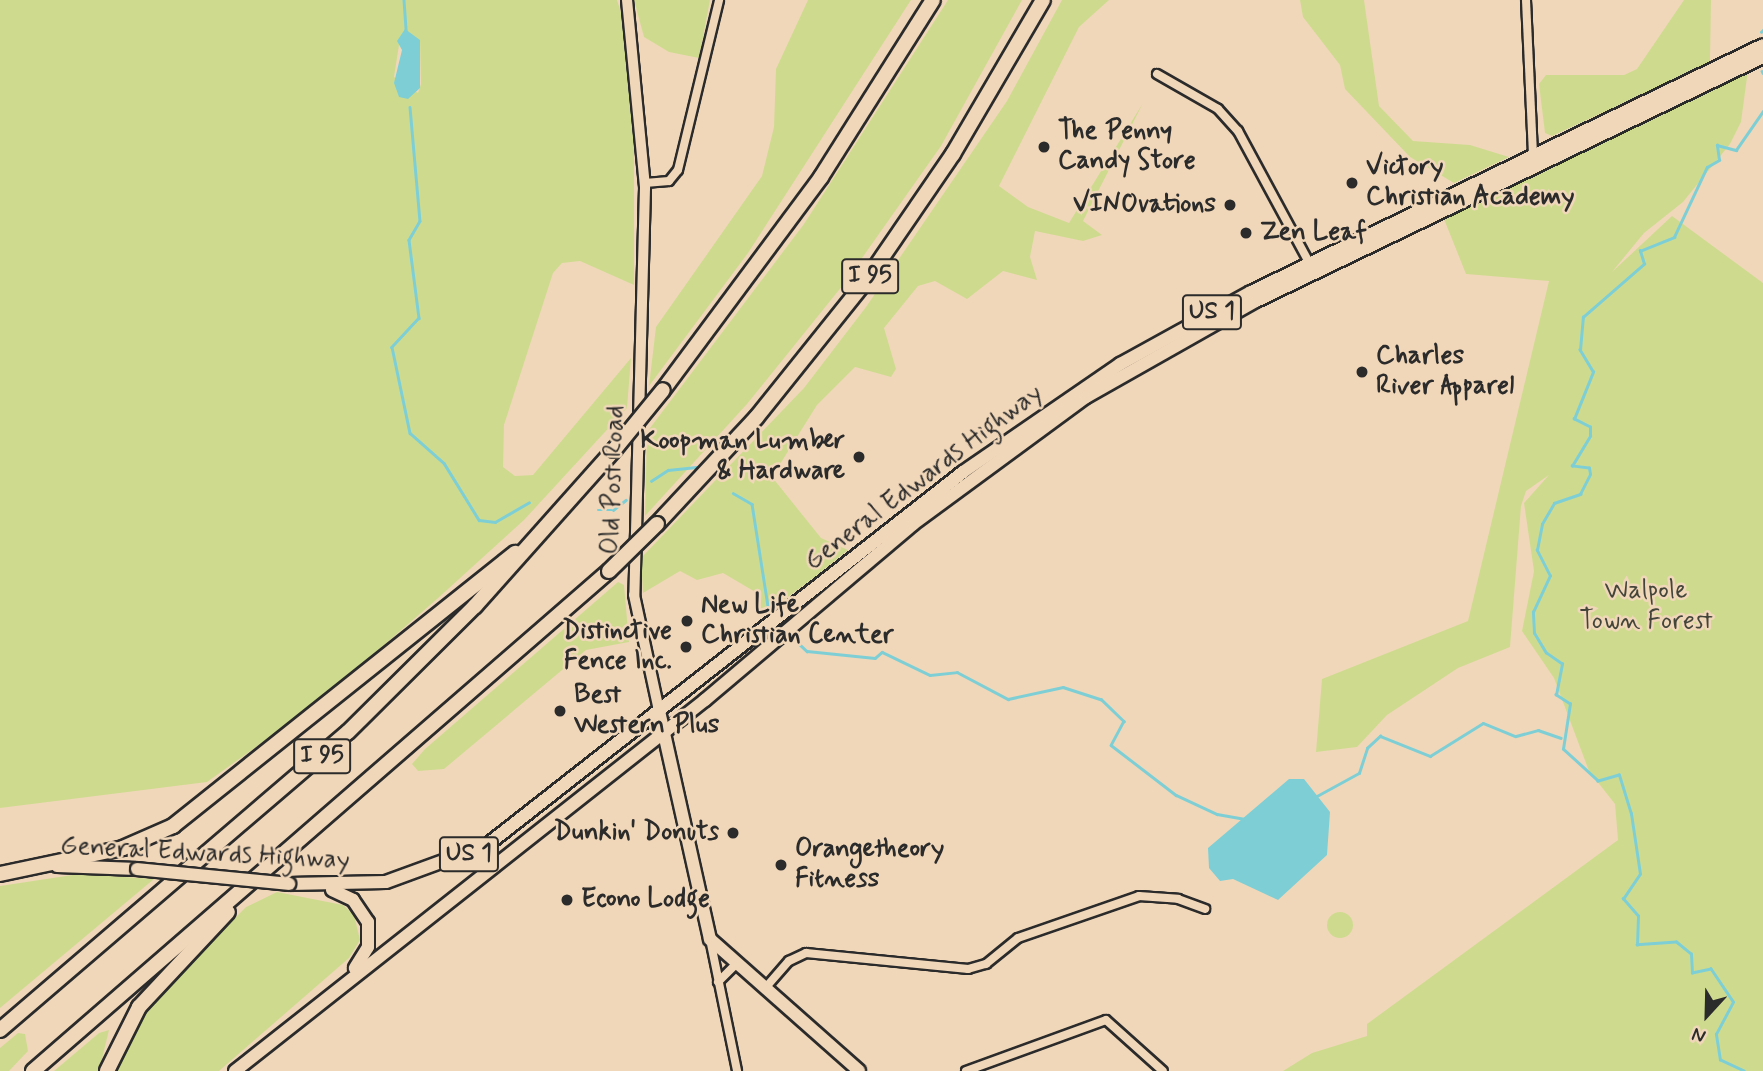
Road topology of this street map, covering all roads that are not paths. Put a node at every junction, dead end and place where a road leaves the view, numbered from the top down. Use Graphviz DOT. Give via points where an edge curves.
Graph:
graph roads {
  1 [pos="626,0"];
  2 [pos="719,0"];
  3 [pos="933,0"];
  4 [pos="1043,0"];
  5 [pos="1525,0"];
  6 [pos="1762,51"];
  7 [pos="1157,74"];
  8 [pos="1533,157"];
  9 [pos="645,183"];
  10 [pos="1310,264"];
  11 [pos="543,530"];
  12 [pos="659,712"];
  13 [pos="665,731"];
  14 [pos="263,872"];
  15 [pos="0,875"];
  16 [pos="321,887"];
  17 [pos="1205,909"];
  18 [pos="710,939"];
  19 [pos="736,964"];
  20 [pos="718,982"];
  21 [pos="767,986"];
  22 [pos="309,1012"];
  23 [pos="0,1030"];
  24 [pos="33,1071"];
  25 [pos="107,1071"];
  26 [pos="235,1071"];
  27 [pos="737,1071"];
  28 [pos="859,1071"];
  29 [pos="967,1071"];
  30 [pos="1163,1071"];
  1 -- 9 [label="main road, Old Post Road"];
  2 -- 9 [label="street" via="678,170 669,181"];
  3 -- 11 [label="highway, I 95, bridge" via="809,194 663,390"];
  4 -- 14 [label="highway, I 95, bridge" via="969,129 886,254 776,395 609,571"];
  5 -- 8 [label="street"];
  6 -- 8 [label="main road, General Edwards Highway / US 1"];
  6 -- 13 [label="main road, General Edwards Highway / US 1" via="1256,301 1134,368 969,480"];
  7 -- 10 [label="street" via="1217,109 1238,131"];
  8 -- 10 [label="main road, General Edwards Highway / US 1"];
  9 -- 12 [label="main road, Old Post Road" via="633,578 641,649"];
  10 -- 12 [label="main road, General Edwards Highway / US 1" via="1177,331 1027,425"];
  11 -- 15 [label="highway" via="173,826 123,848"];
  11 -- 23 [label="highway, I 95" via="312,765"];
  12 -- 13 [label="main road, Old Post Road"];
  12 -- 16 [label="main road, General Edwards Highway / US 1" via="521,822 475,851 399,879"];
  13 -- 18 [label="main road, Old Post Road"];
  13 -- 22 [label="main road, General Edwards Highway / US 1"];
  14 -- 24 [label="highway, I 95"];
  14 -- 25 [label="highway" via="144,1002"];
  15 -- 16 [label="main road, General Edwards Highway / US 1, bridge" via="68,866"];
  16 -- 22 [label="main road" via="357,904 370,939 357,967"];
  17 -- 21 [label="street" via="1178,899 1139,896 1018,939 968,969 806,953 789,961"];
  18 -- 19 [label="main road"];
  18 -- 20 [label="street, Old Post Road"];
  19 -- 20 [label="street"];
  19 -- 21 [label="main road"];
  20 -- 27 [label="street, Old Post Road"];
  21 -- 28 [label="main road"];
  22 -- 26 [label="main road, General Edwards Highway / US 1"];
  29 -- 30 [label="street" via="1106,1020"];
}
